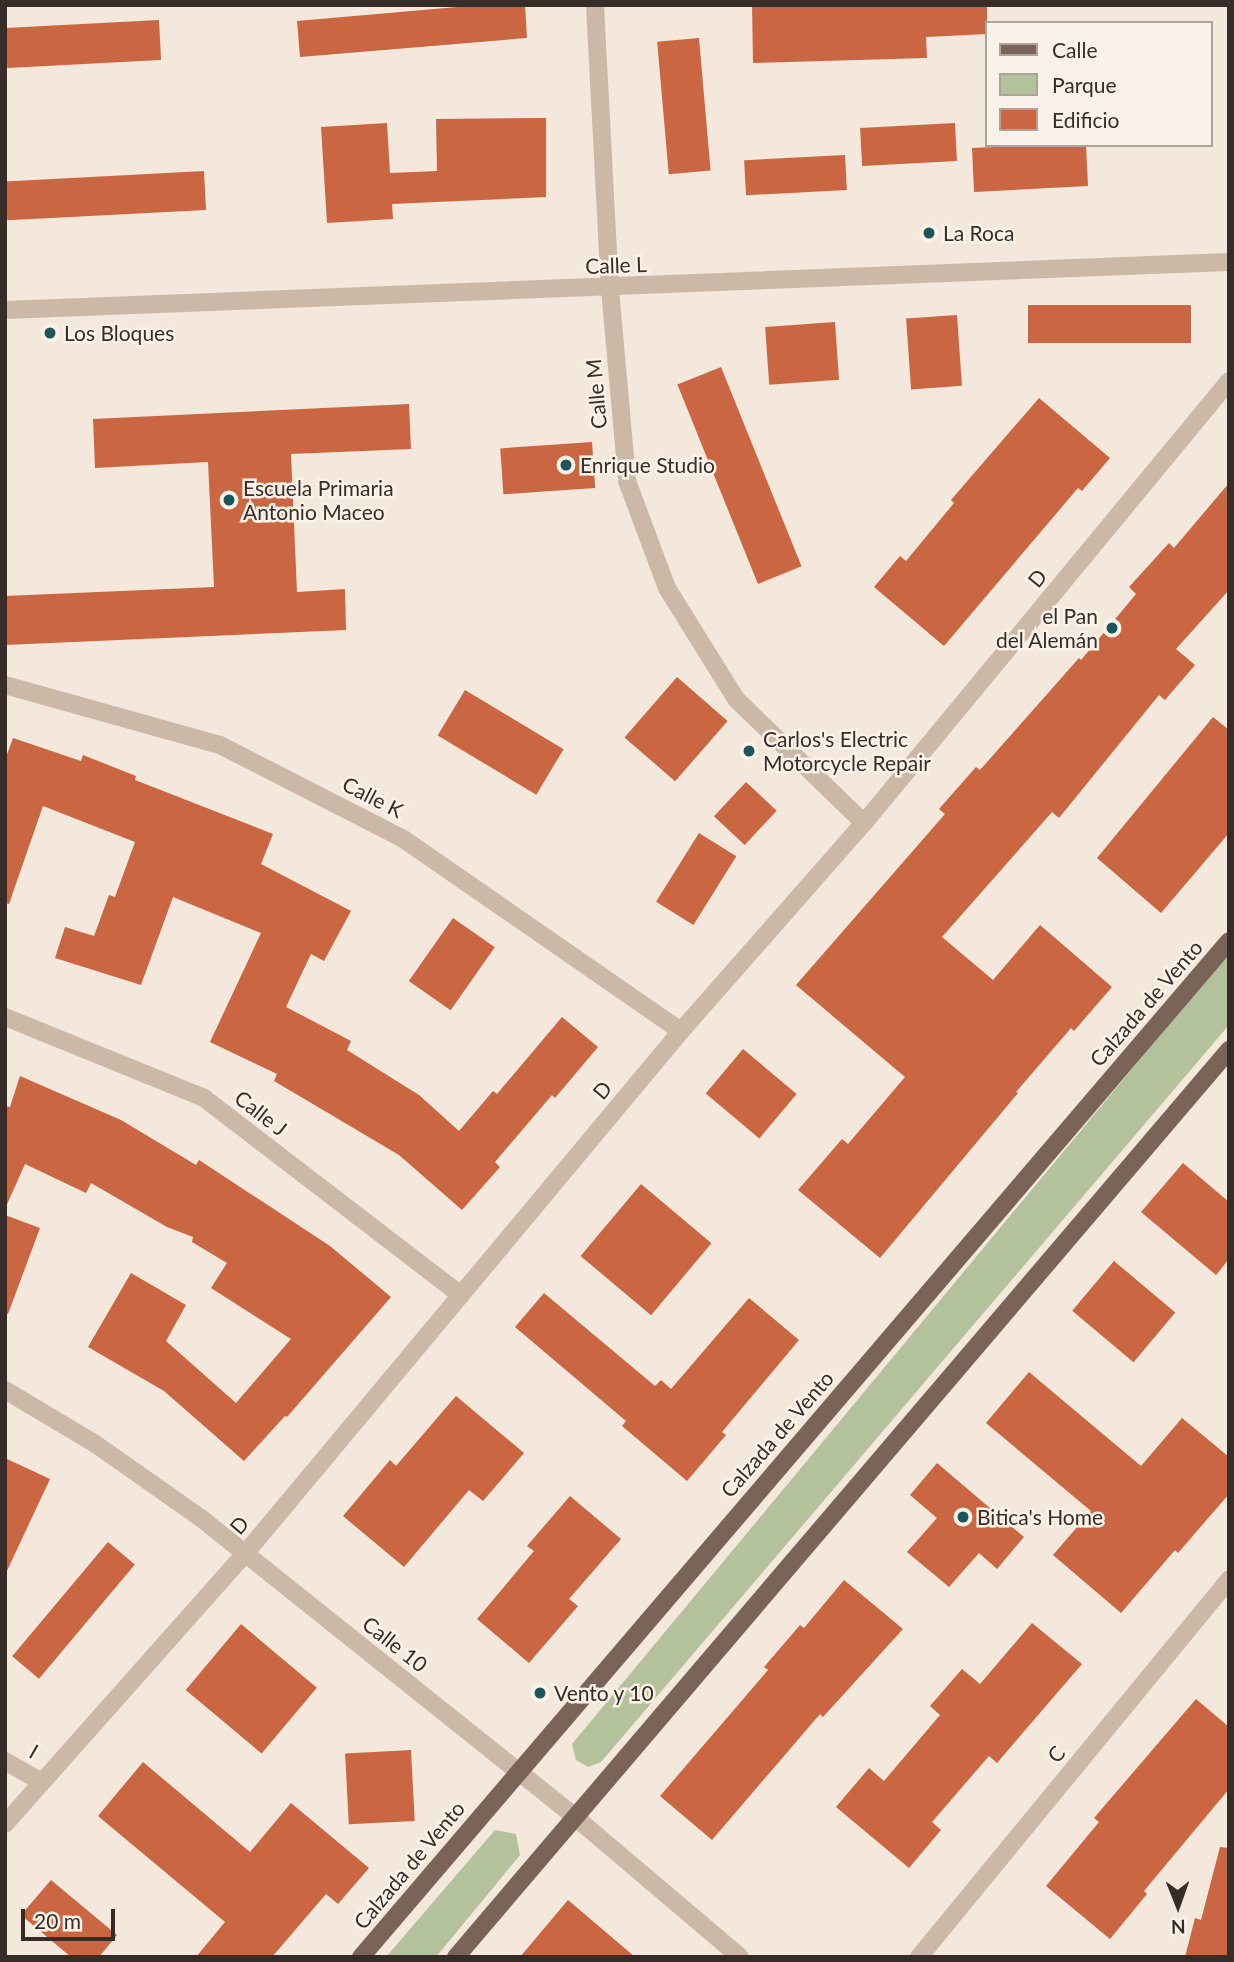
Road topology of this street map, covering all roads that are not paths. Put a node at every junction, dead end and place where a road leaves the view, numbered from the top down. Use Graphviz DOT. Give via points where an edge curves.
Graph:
graph roads {
  1 [pos="595,5"];
  2 [pos="1229,262"];
  3 [pos="610,289"];
  4 [pos="5,310"];
  5 [pos="1229,381"];
  6 [pos="5,685"];
  7 [pos="864,823"];
  8 [pos="1229,941"];
  9 [pos="5,1017"];
  10 [pos="681,1031"];
  11 [pos="1229,1050"];
  12 [pos="461,1295"];
  13 [pos="5,1390"];
  14 [pos="244,1555"];
  15 [pos="1229,1579"];
  16 [pos="5,1761"];
  17 [pos="519,1771"];
  18 [pos="40,1781"];
  19 [pos="575,1817"];
  20 [pos="5,1824"];
  21 [pos="361,1957"];
  22 [pos="456,1957"];
  23 [pos="740,1957"];
  24 [pos="919,1957"];
  1 -- 3 [label="street, Calle M"];
  2 -- 3 [label="street, Calle L"];
  3 -- 4 [label="street, Calle L"];
  3 -- 7 [label="street, Calle M" via="626,481 667,589 736,699"];
  5 -- 7 [label="street, D"];
  6 -- 10 [label="street, Calle K" via="220,744 402,838"];
  7 -- 10 [label="street, D"];
  8 -- 17 [label="main road, Calzada de Vento"];
  9 -- 12 [label="street, Calle J" via="204,1098"];
  10 -- 12 [label="street, D"];
  11 -- 19 [label="main road"];
  12 -- 14 [label="street, D"];
  13 -- 14 [label="street, Calle 10" via="93,1443 202,1519"];
  14 -- 17 [label="street, Calle 10"];
  14 -- 18 [label="street, D"];
  15 -- 24 [label="street, C"];
  16 -- 18 [label="street, I"];
  17 -- 19 [label="street, Calle 10"];
  17 -- 21 [label="main road, Calzada de Vento"];
  18 -- 20 [label="street, D"];
  19 -- 22 [label="main road"];
  19 -- 23 [label="street, Calle 10"];
}
